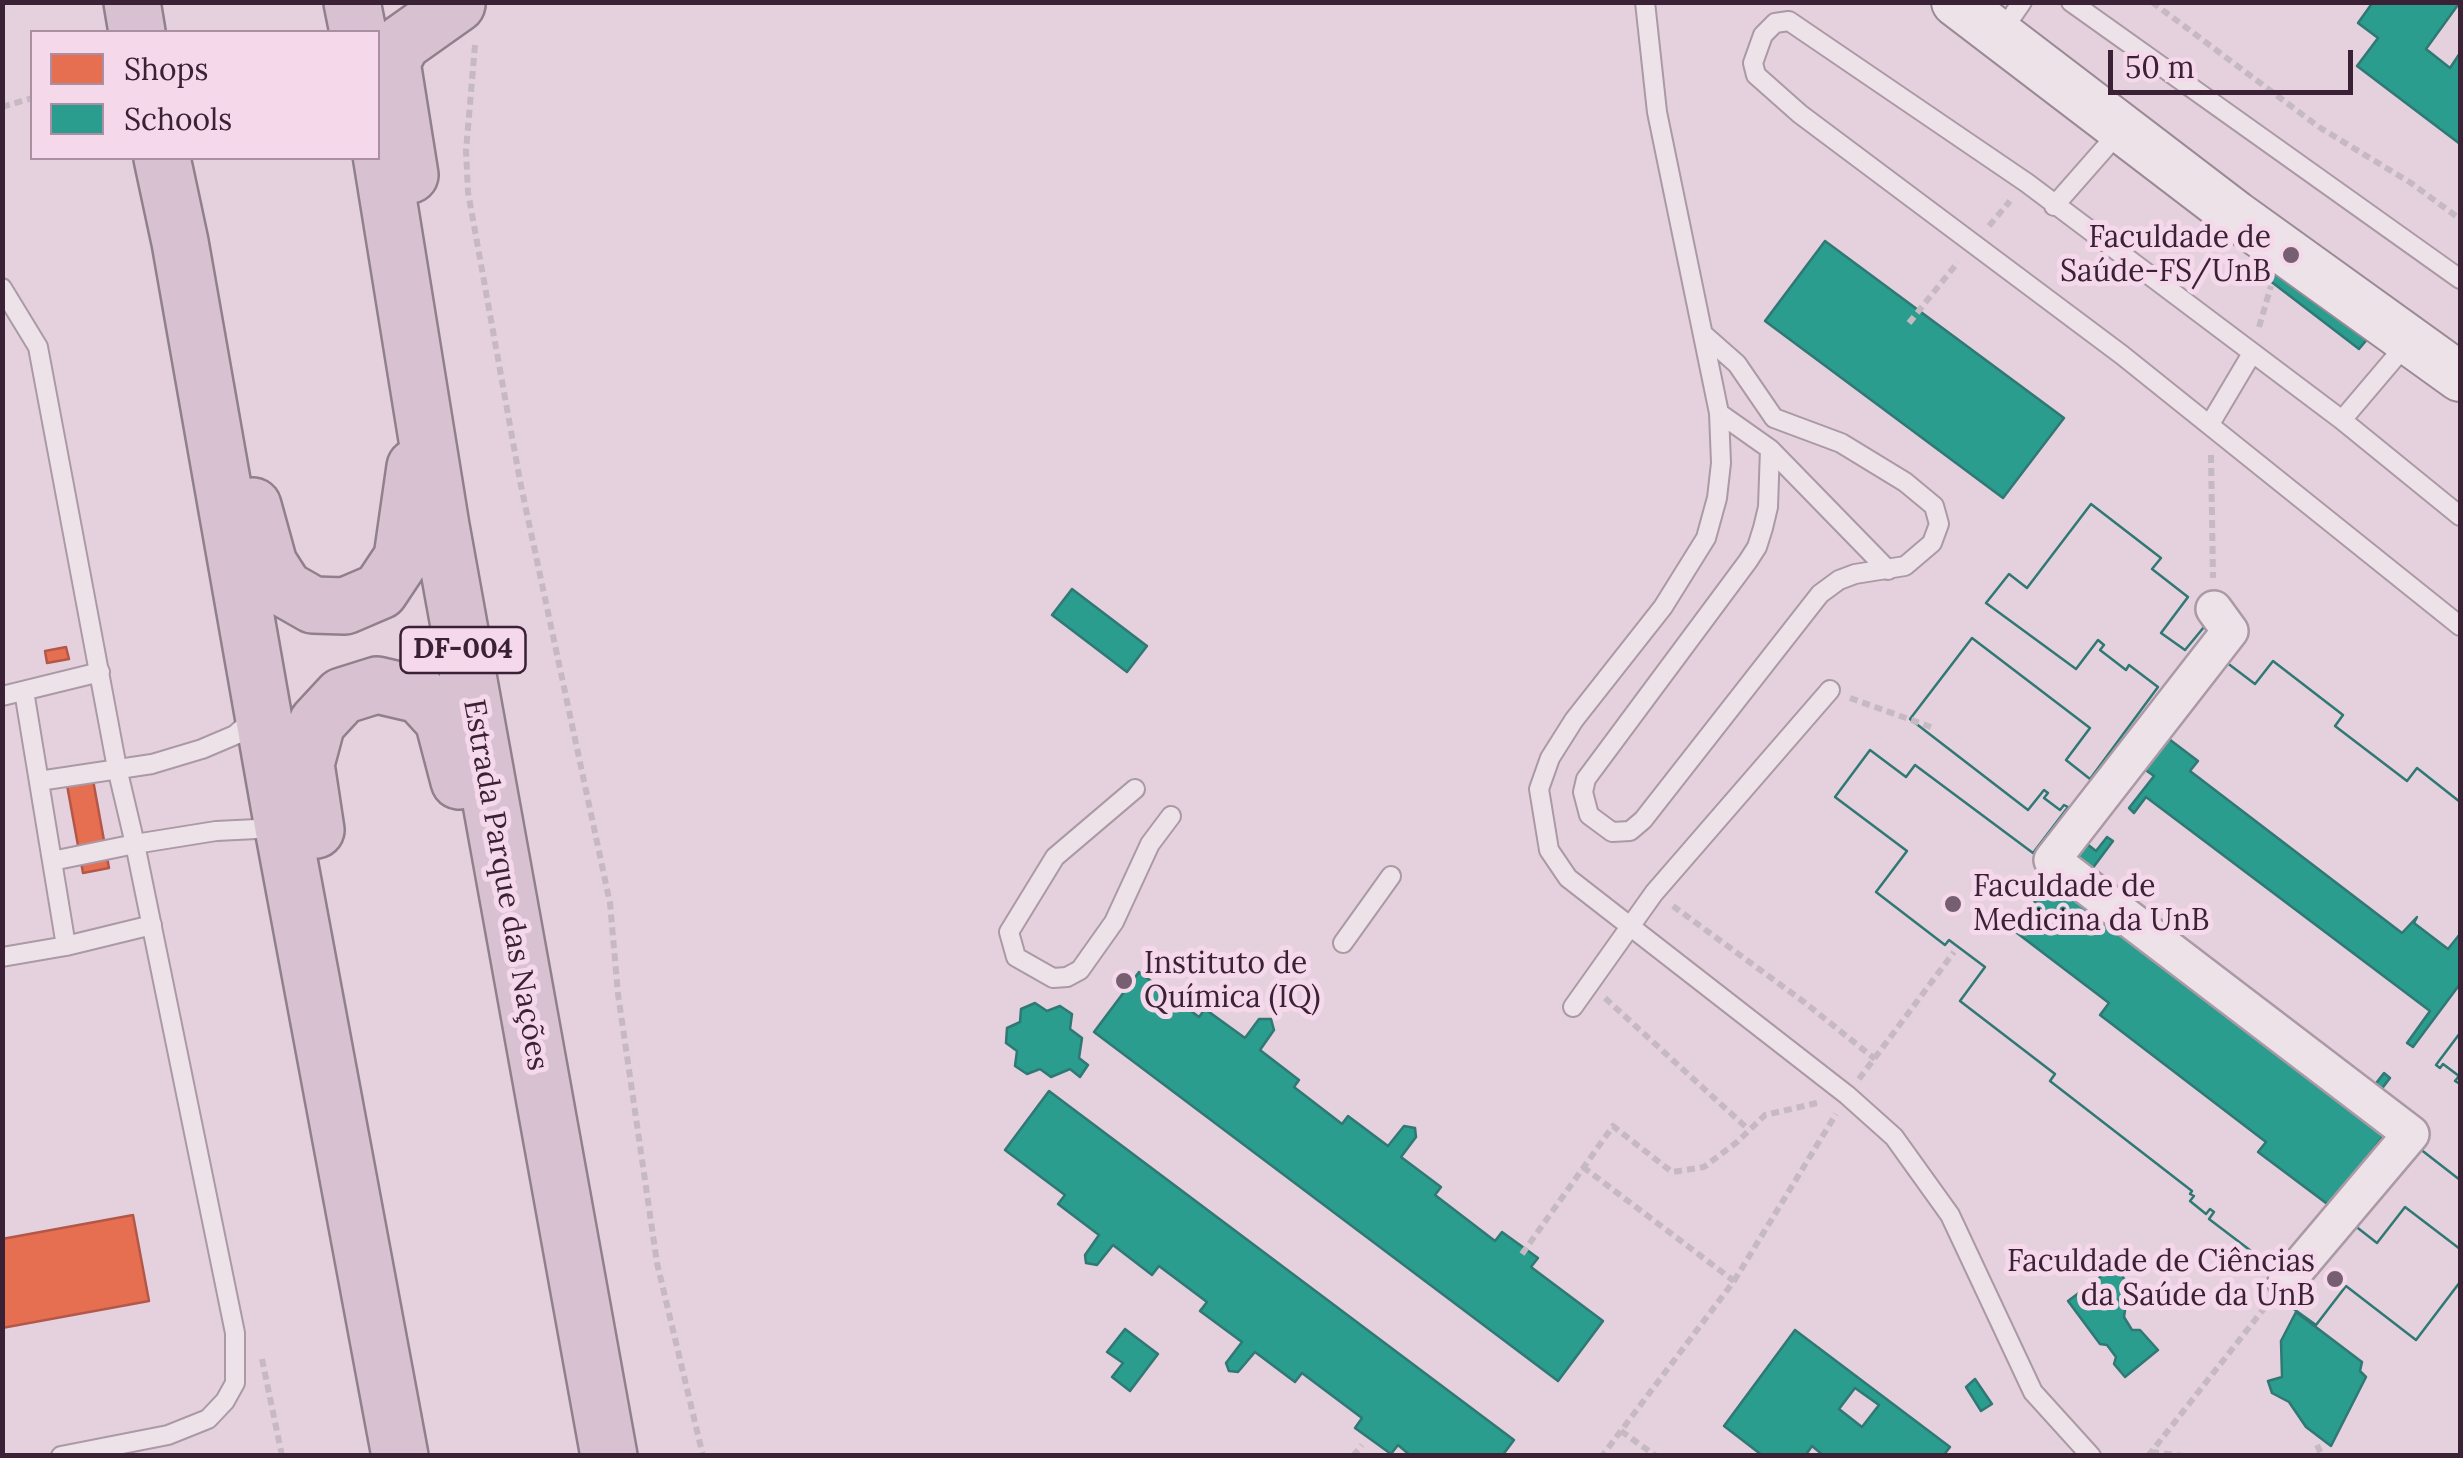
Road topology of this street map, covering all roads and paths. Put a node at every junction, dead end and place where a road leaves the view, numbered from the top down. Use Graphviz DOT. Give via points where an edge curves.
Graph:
graph roads {
  1 [pos="132,2"];
  2 [pos="352,2"];
  3 [pos="1645,2"];
  4 [pos="1956,2"];
  5 [pos="2071,2"];
  6 [pos="2152,2"];
  7 [pos="459,10"];
  8 [pos="2011,18"];
  9 [pos="137,30"];
  10 [pos="358,30"];
  11 [pos="30,99"];
  12 [pos="2,107"];
  13 [pos="2122,128"];
  14 [pos="380,148"];
  15 [pos="162,160"];
  16 [pos="2054,206"];
  17 [pos="2460,220"];
  18 [pos="180,242"];
  19 [pos="2274,274"];
  20 [pos="2460,280"];
  21 [pos="2,288"];
  22 [pos="1702,334"];
  23 [pos="2410,340"];
  24 [pos="2251,355"];
  25 [pos="2460,377"];
  26 [pos="1719,413"];
  27 [pos="2342,420"];
  28 [pos="2210,424"];
  29 [pos="428,440"];
  30 [pos="1770,449"];
  31 [pos="2460,516"];
  32 [pos="1888,570"];
  33 [pos="2214,609"];
  34 [pos="2460,626"];
  35 [pos="100,672"];
  36 [pos="1830,690"];
  37 [pos="24,691"];
  38 [pos="2,696"];
  39 [pos="262,711"];
  40 [pos="1931,727"];
  41 [pos="117,768"];
  42 [pos="39,781"];
  43 [pos="1134,789"];
  44 [pos="1171,816"];
  45 [pos="282,828"];
  46 [pos="135,844"];
  47 [pos="52,861"];
  48 [pos="1391,876"];
  49 [pos="1654,893"];
  50 [pos="152,924"];
  51 [pos="1629,926"];
  52 [pos="1343,944"];
  53 [pos="66,946"];
  54 [pos="1954,952"];
  55 [pos="2,957"];
  56 [pos="1589,984"];
  57 [pos="1573,1008"];
  58 [pos="530,1033"];
  59 [pos="1875,1059"];
  60 [pos="1847,1096"];
  61 [pos="335,1106"];
  62 [pos="1748,1128"];
  63 [pos="1583,1167"];
  64 [pos="1522,1254"];
  65 [pos="1734,1282"];
  66 [pos="2286,1282"];
  67 [pos="1621,1430"];
  68 [pos="1362,1445"];
  69 [pos="2317,1445"];
  70 [pos="2150,1454"];
  71 [pos="61,1456"];
  72 [pos="400,1456"];
  73 [pos="609,1456"];
  74 [pos="702,1456"];
  75 [pos="1353,1456"];
  76 [pos="1602,1456"];
  77 [pos="1656,1456"];
  78 [pos="2091,1456"];
  79 [pos="2184,1456"];
  80 [pos="2322,1456"];
  1 -- 9 [label="highway"];
  2 -- 10 [label="highway"];
  3 -- 22 [label="lane" via="1657,112"];
  4 -- 8 [label="street"];
  5 -- 20 [label="lane"];
  6 -- 17 [label="path"];
  7 -- 29 [label="highway" via="402,42 392,62 441,339 445,387"];
  7 -- 74 [label="path" via="468,192 520,481 610,904 657,1263"];
  8 -- 13 [label="street"];
  11 -- 12 [label="path"];
  13 -- 16 [label="lane"];
  13 -- 23 [label="street"];
  14 -- 29 [label="highway, Estrada Parque das Nações / DF-004"];
  15 -- 18 [label="highway"];
  16 -- 24 [label="lane"];
  16 -- 28 [label="lane" via="1789,21 1763,35 1753,63 1756,75 1800,114"];
  18 -- 29 [label="highway" via="203,271 214,306 256,522 285,589 313,605 345,606 380,591 402,558 410,484"];
  18 -- 39 [label="highway"];
  19 -- 24 [label="path"];
  21 -- 35 [label="lane" via="38,347"];
  22 -- 26 [label="lane"];
  22 -- 32 [label="lane" via="1737,364 1774,418 1868,458 1934,506 1932,543 1905,566"];
  23 -- 25 [label="street"];
  23 -- 27 [label="lane"];
  24 -- 27 [label="lane"];
  24 -- 28 [label="lane"];
  26 -- 30 [label="lane"];
  26 -- 51 [label="lane" via="1719,481 1706,538 1663,607 1574,720 1540,789 1548,850 1568,878"];
  27 -- 31 [label="lane"];
  28 -- 33 [label="path"];
  28 -- 34 [label="lane"];
  29 -- 58 [label="highway, Estrada Parque das Nações / DF-004"];
  30 -- 32 [label="lane"];
  30 -- 32 [label="lane" via="1768,506 1757,547 1586,780 1585,805 1598,824 1621,833 1643,820 1829,586"];
  33 -- 66 [label="street" via="2230,631 2052,860 2411,1134"];
  35 -- 37 [label="lane"];
  35 -- 41 [label="lane"];
  36 -- 40 [label="path"];
  36 -- 49 [label="lane"];
  37 -- 38 [label="lane"];
  37 -- 42 [label="lane"];
  39 -- 41 [label="lane" via="202,749"];
  39 -- 45 [label="highway"];
  41 -- 42 [label="lane"];
  41 -- 46 [label="lane"];
  42 -- 47 [label="lane"];
  43 -- 44 [label="lane" via="1055,858 1008,932 1016,956 1053,978 1080,970"];
  45 -- 46 [label="lane" via="216,830"];
  45 -- 61 [label="highway"];
  46 -- 47 [label="lane"];
  46 -- 50 [label="lane"];
  47 -- 53 [label="lane"];
  48 -- 52 [label="lane"];
  49 -- 51 [label="lane"];
  49 -- 59 [label="path"];
  50 -- 53 [label="lane"];
  50 -- 71 [label="lane" via="235,1333 234,1383 208,1419 168,1435"];
  51 -- 56 [label="lane"];
  51 -- 60 [label="lane"];
  53 -- 55 [label="lane"];
  54 -- 59 [label="path"];
  56 -- 57 [label="lane"];
  56 -- 62 [label="path"];
  58 -- 61 [label="highway" via="486,914 442,720 420,695 392,688 378,685 342,696 317,723 306,764 341,1000"];
  58 -- 73 [label="highway, Estrada Parque das Nações / DF-004"];
  59 -- 60 [label="path"];
  60 -- 62 [label="path" via="1764,1115"];
  60 -- 65 [label="path"];
  60 -- 78 [label="lane" via="1894,1138 1950,1216 2033,1392"];
  61 -- 72 [label="highway"];
  62 -- 63 [label="path" via="1704,1167 1672,1172 1613,1126"];
  63 -- 64 [label="path"];
  63 -- 65 [label="path"];
  65 -- 67 [label="path"];
  66 -- 70 [label="path"];
  67 -- 76 [label="path"];
  67 -- 77 [label="path"];
  68 -- 75 [label="path"];
  69 -- 80 [label="path"];
  70 -- 79 [label="path"];
}
